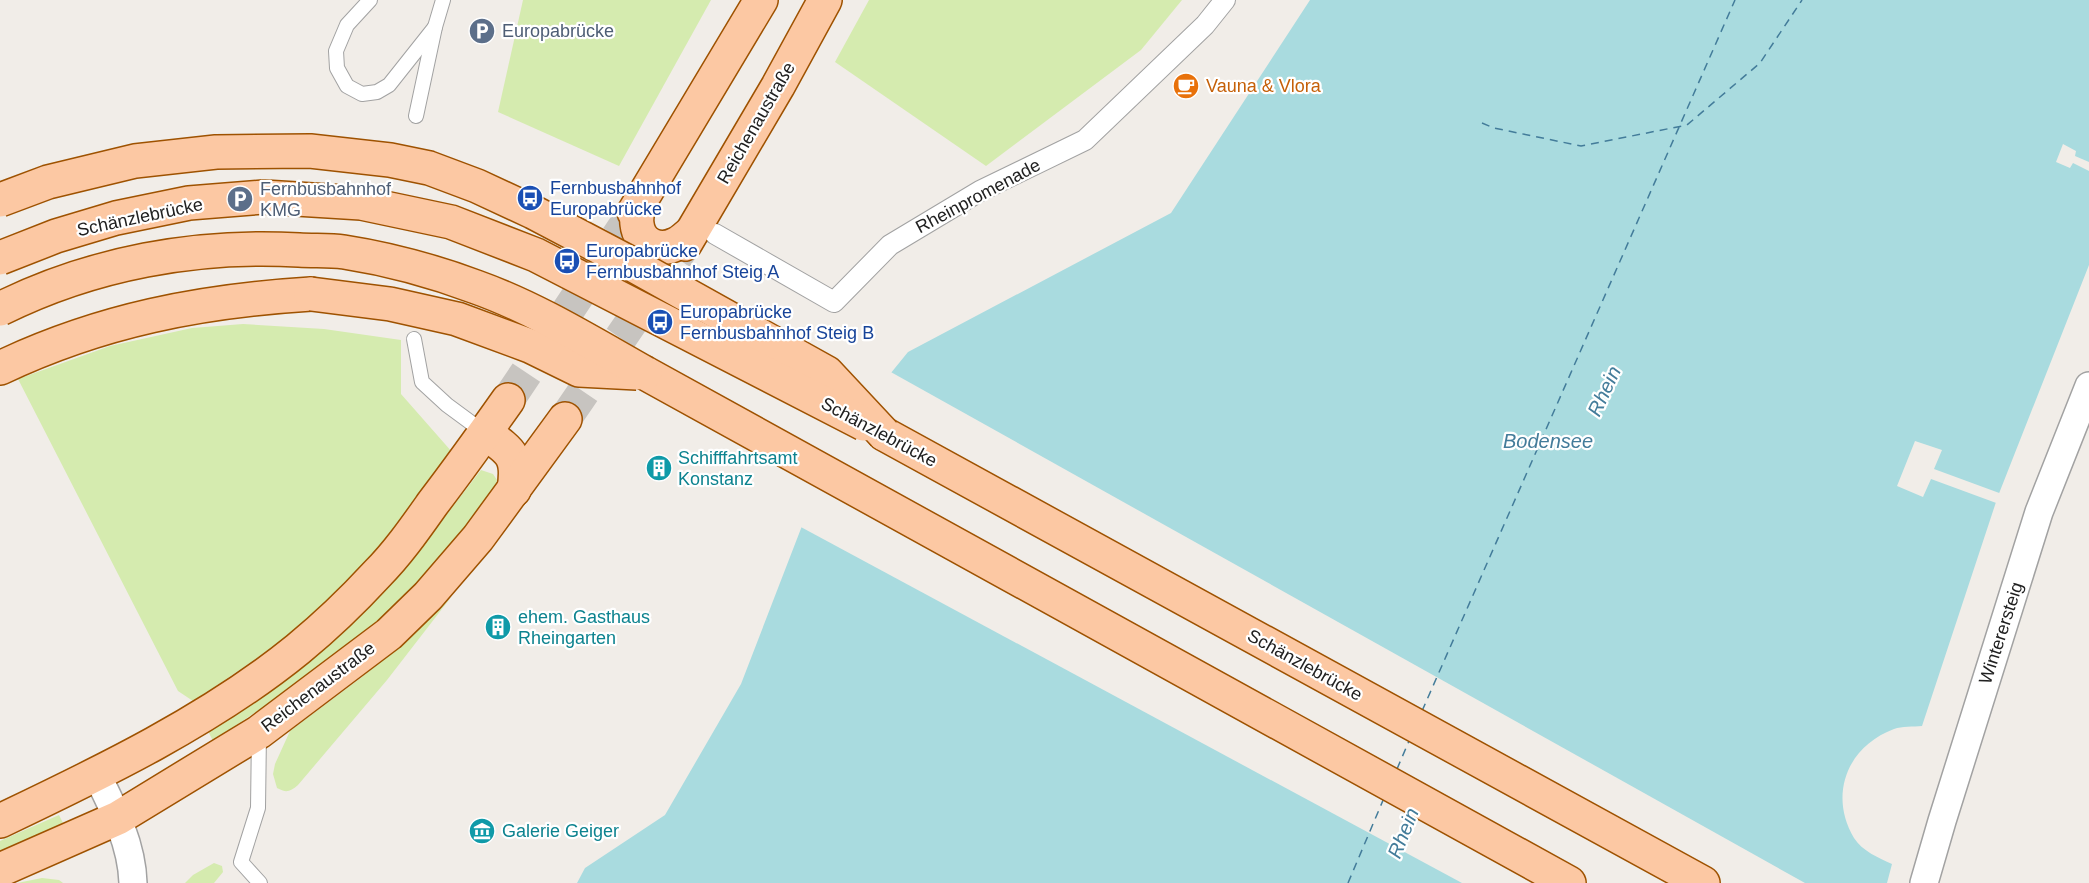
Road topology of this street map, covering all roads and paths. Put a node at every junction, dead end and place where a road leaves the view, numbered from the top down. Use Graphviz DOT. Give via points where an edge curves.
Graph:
graph roads {
  1 [pos="370,0"];
  2 [pos="443,0"];
  3 [pos="761,0"];
  4 [pos="825,0"];
  5 [pos="1225,0"];
  6 [pos="435,27"];
  7 [pos="416,116"];
  8 [pos="0,200"];
  9 [pos="697,237"];
  10 [pos="0,258"];
  11 [pos="0,309"];
  12 [pos="414,339"];
  13 [pos="0,368"];
  14 [pos="645,373"];
  15 [pos="2089,386"];
  16 [pos="508,400"];
  17 [pos="565,419"];
  18 [pos="485,433"];
  19 [pos="884,434"];
  20 [pos="514,490"];
  21 [pos="259,732"];
  22 [pos="97,775"];
  23 [pos="118,818"];
  24 [pos="0,821"];
  25 [pos="0,870"];
  26 [pos="133,883"];
  27 [pos="260,883"];
  28 [pos="1569,883"];
  29 [pos="1703,883"];
  30 [pos="1924,883"];
  1 -- 6 [label="lane" via="347,25 336,51 337,68 347,86 362,94 389,85"];
  2 -- 6 [label="lane"];
  3 -- 9 [label="main road" via="636,209 636,224 643,240 652,246 664,249"];
  4 -- 9 [label="main road, Reichenaustraße"];
  5 -- 9 [label="street, Rheinpromenade" via="1205,25 1085,140 980,191 890,244 834,302"];
  6 -- 7 [label="lane"];
  8 -- 19 [label="main road, bridge" via="48,182 135,161 216,152 310,151 429,168 533,212 827,373"];
  10 -- 19 [label="main road, Schänzlebrücke, bridge" via="116,218 189,203 264,197 361,203 451,222 537,255"];
  11 -- 14 [label="main road, bridge" via="101,269 193,252 267,248 343,252 416,267 477,287 547,318"];
  12 -- 18 [label="lane" via="422,382"];
  13 -- 14 [label="main road, bridge" via="45,347 140,317 184,307 311,294 390,304 457,319 530,345 579,370"];
  14 -- 28 [label="main road"];
  15 -- 30 [label="street, Winterersteig" via="2040,512"];
  16 -- 18 [label="main road"];
  17 -- 20 [label="main road, Reichenaustraße"];
  18 -- 20 [label="main road" via="504,446 514,459"];
  18 -- 22 [label="main road" via="380,572 298,649 190,723"];
  19 -- 29 [label="main road, Schänzlebrücke"];
  20 -- 21 [label="main road, Reichenaustraße" via="466,554 389,634"];
  21 -- 23 [label="main road, Reichenaustraße"];
  21 -- 27 [label="lane" via="258,808 241,862"];
  22 -- 23 [label="street"];
  22 -- 24 [label="main road"];
  23 -- 25 [label="main road, Reichenaustraße"];
  23 -- 26 [label="street" via="132,864"];
}
